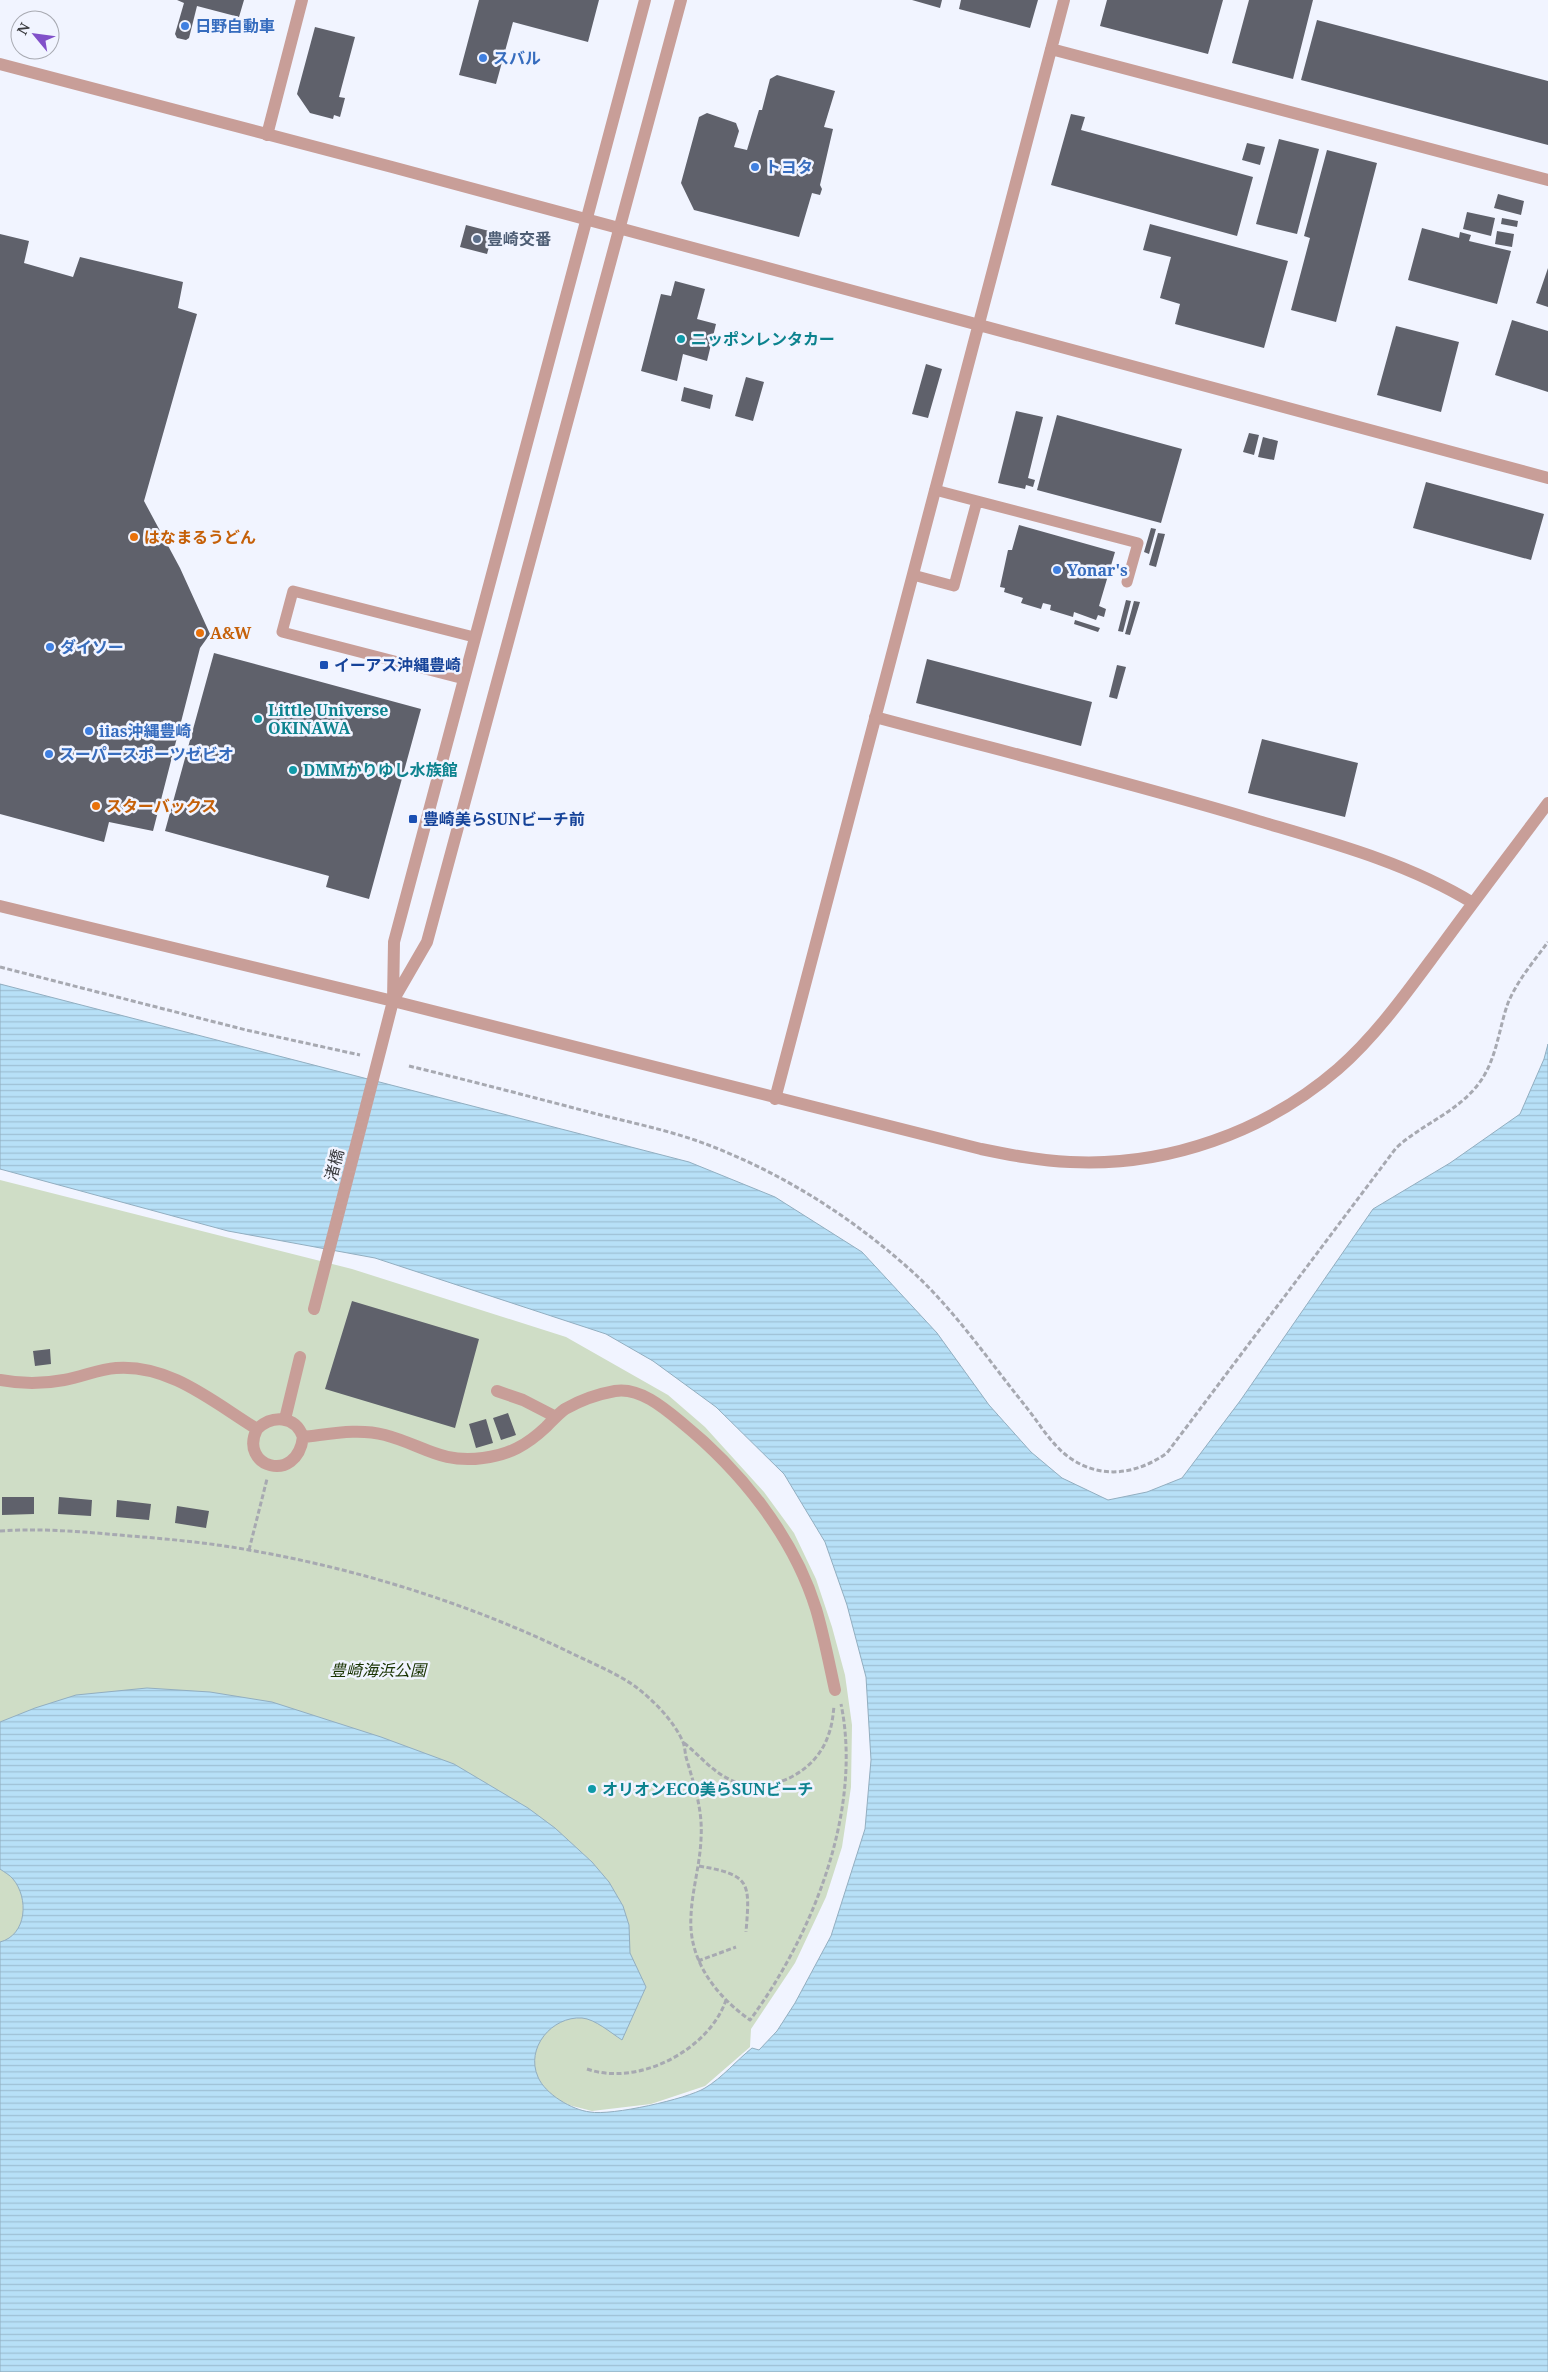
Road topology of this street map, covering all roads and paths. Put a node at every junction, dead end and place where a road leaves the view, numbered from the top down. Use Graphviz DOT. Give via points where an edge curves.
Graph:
graph roads {
  1 [pos="302,0"];
  2 [pos="646,0"];
  3 [pos="681,0"];
  4 [pos="1064,0"];
  5 [pos="1051,49"];
  6 [pos="0,64"];
  7 [pos="267,135"];
  8 [pos="1548,180"];
  9 [pos="586,220"];
  10 [pos="620,229"];
  11 [pos="980,326"];
  12 [pos="1548,478"];
  13 [pos="935,490"];
  14 [pos="977,501"];
  15 [pos="913,575"];
  16 [pos="1127,582"];
  17 [pos="474,637"];
  18 [pos="464,679"];
  19 [pos="875,717"];
  20 [pos="1548,803"];
  21 [pos="1473,903"];
  22 [pos="0,906"];
  23 [pos="1548,942"];
  24 [pos="0,967"];
  25 [pos="393,1001"];
  26 [pos="360,1055"];
  27 [pos="409,1066"];
  28 [pos="775,1098"];
  29 [pos="314,1309"];
  30 [pos="300,1357"];
  31 [pos="0,1380"];
  32 [pos="497,1392"];
  33 [pos="556,1417"];
  34 [pos="285,1419"];
  35 [pos="257,1429"];
  36 [pos="303,1437"];
  37 [pos="270,1467"];
  38 [pos="0,1531"];
  39 [pos="249,1550"];
  40 [pos="835,1690"];
  41 [pos="684,1743"];
  42 [pos="699,1866"];
  43 [pos="746,1932"];
  44 [pos="736,1947"];
  45 [pos="698,1960"];
  46 [pos="726,2000"];
  47 [pos="587,2069"];
  1 -- 7 [label="street"];
  2 -- 9 [label="street"];
  3 -- 10 [label="street"];
  4 -- 5 [label="street"];
  5 -- 8 [label="street"];
  5 -- 11 [label="street"];
  6 -- 7 [label="street"];
  7 -- 9 [label="street"];
  9 -- 10 [label="street"];
  9 -- 17 [label="street"];
  10 -- 11 [label="street"];
  10 -- 25 [label="street" via="427,942"];
  11 -- 12 [label="street"];
  11 -- 13 [label="street"];
  13 -- 14 [label="lane"];
  13 -- 15 [label="street"];
  14 -- 15 [label="lane" via="954,586"];
  14 -- 16 [label="lane" via="1138,543"];
  15 -- 19 [label="street"];
  17 -- 18 [label="street"];
  17 -- 18 [label="lane" via="293,591 282,632"];
  18 -- 25 [label="street" via="394,942"];
  19 -- 21 [label="street" via="1284,828 1402,867"];
  19 -- 28 [label="street"];
  20 -- 21 [label="street"];
  21 -- 28 [label="street" via="1411,987 1362,1046 1338,1069 1268,1117 1182,1151 1099,1162 1042,1160 981,1149"];
  22 -- 25 [label="street"];
  23 -- 27 [label="path" via="1513,993 1482,1079 1457,1106 1419,1129 1396,1148 1166,1453 1152,1464 1116,1473 1097,1470 1070,1458 953,1315 909,1269 850,1220 791,1184 734,1156 681,1136"];
  24 -- 26 [label="path" via="246,1030"];
  25 -- 28 [label="street"];
  25 -- 29 [label="street, 渚橋"];
  30 -- 34 [label="street"];
  31 -- 35 [label="street" via="44,1383 114,1368 151,1370 185,1384"];
  32 -- 33 [label="street" via="532,1404"];
  33 -- 36 [label="street" via="522,1447 481,1459 456,1460 368,1432"];
  33 -- 40 [label="street" via="566,1409 602,1394 627,1390 668,1411 702,1439 746,1485 774,1522 802,1574 816,1609"];
  34 -- 35 [label="street" via="270,1419"];
  34 -- 36 [label="street"];
  35 -- 37 [label="street" via="254,1452"];
  36 -- 37 [label="street" via="296,1457 280,1467"];
  37 -- 39 [label="path"];
  38 -- 39 [label="path" via="42,1528"];
  39 -- 41 [label="path" via="425,1595 537,1637 633,1686 659,1708"];
  40 -- 41 [label="path" via="828,1737 816,1758 800,1774 778,1783 768,1786 739,1783 710,1768"];
  40 -- 46 [label="path" via="844,1718 843,1798 832,1855 816,1906 783,1971 750,2020"];
  41 -- 42 [label="path" via="701,1809"];
  42 -- 43 [label="path" via="727,1871 743,1881 748,1890"];
  42 -- 45 [label="path" via="690,1919"];
  44 -- 45 [label="path"];
  45 -- 46 [label="path" via="712,1985"];
  46 -- 47 [label="path" via="705,2032 670,2060 632,2073 608,2074"];
}
